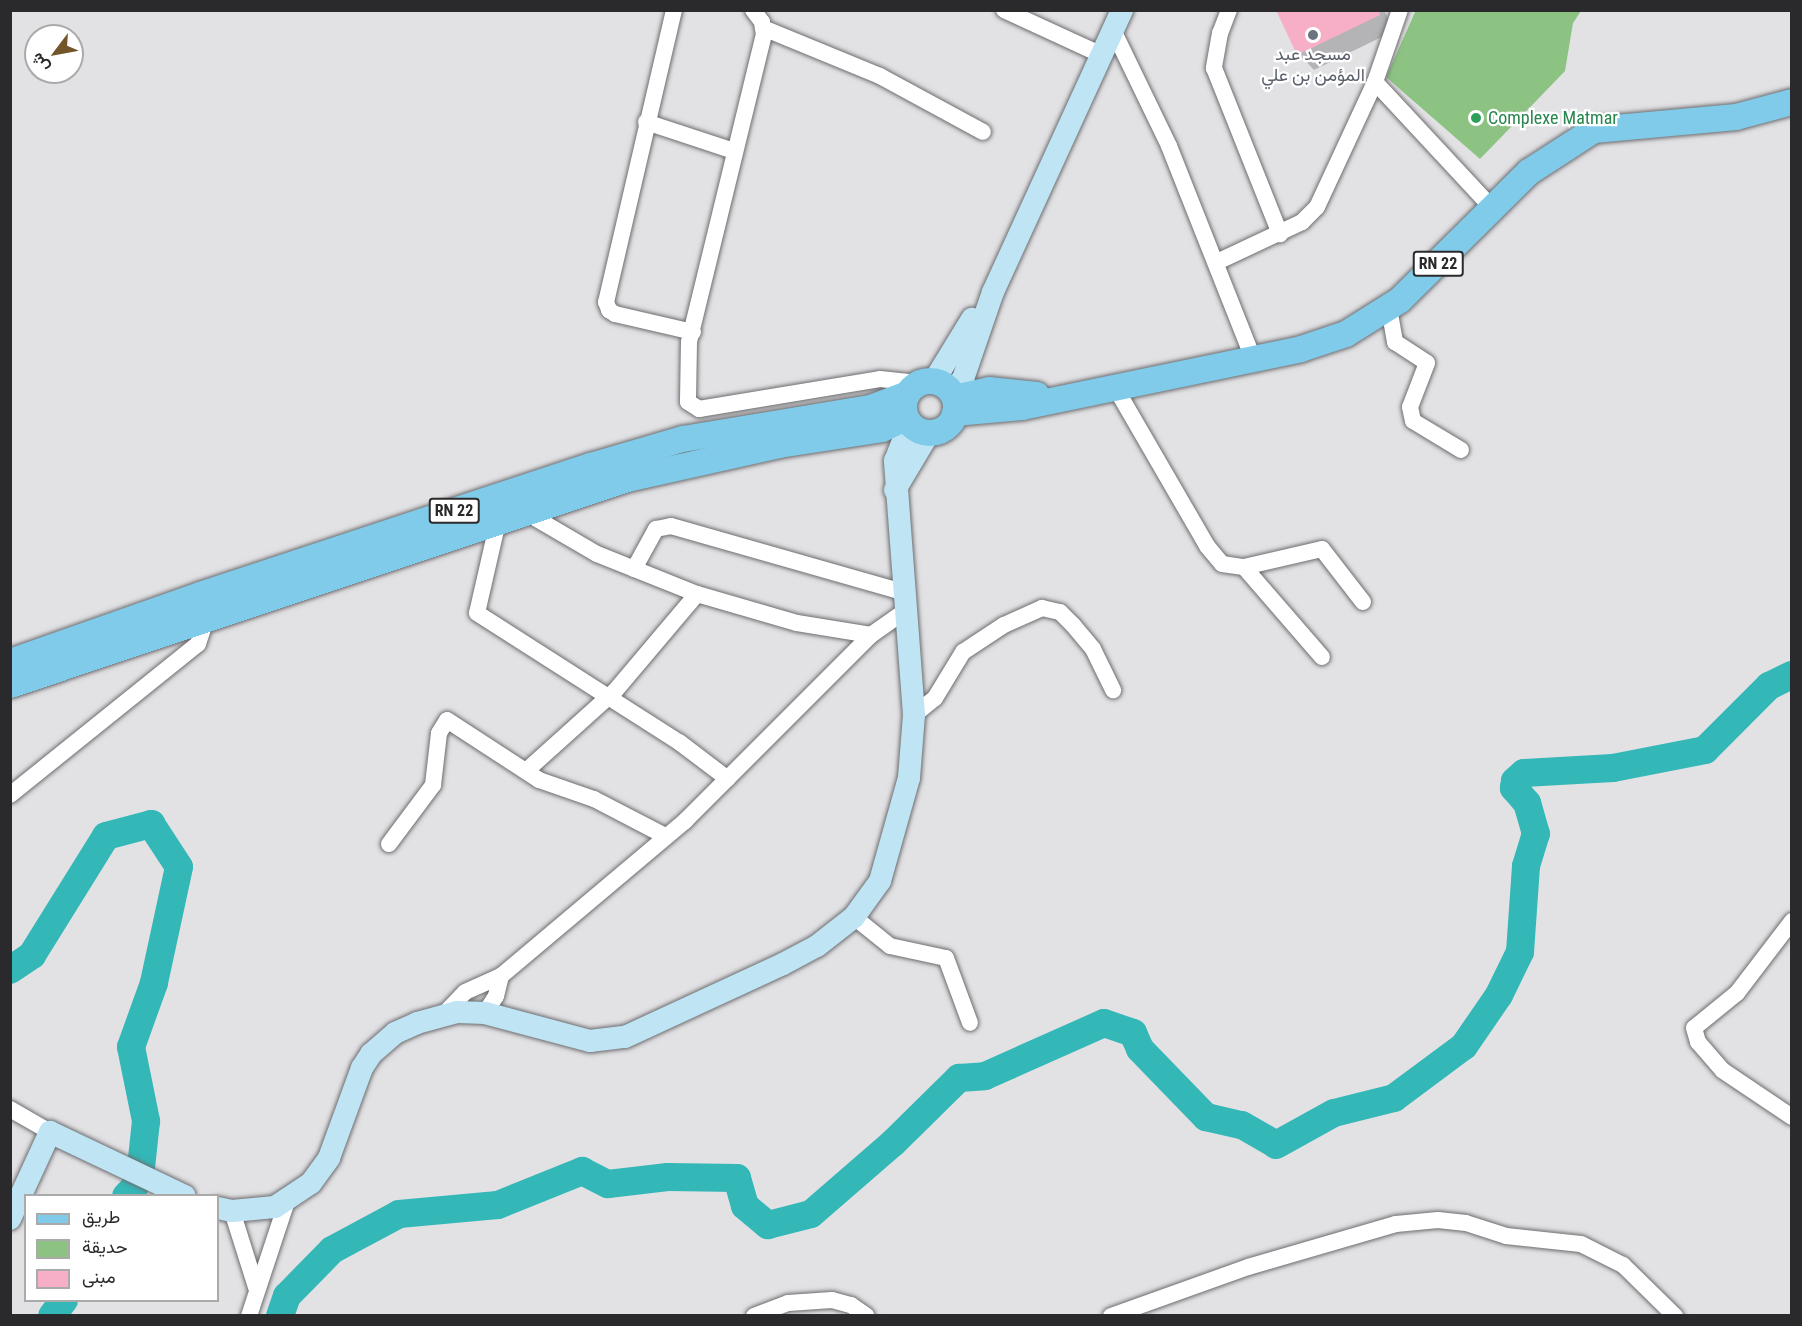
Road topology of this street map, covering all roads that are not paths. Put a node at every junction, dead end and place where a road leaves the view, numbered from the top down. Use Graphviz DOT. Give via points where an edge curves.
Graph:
graph roads {
  1 [pos="674,10"];
  2 [pos="753,10"];
  3 [pos="1004,10"];
  4 [pos="1229,10"];
  5 [pos="1400,10"];
  6 [pos="1118,20"];
  7 [pos="763,28"];
  8 [pos="1102,55"];
  9 [pos="1375,81"];
  10 [pos="1791,102"];
  11 [pos="646,122"];
  12 [pos="983,132"];
  13 [pos="734,150"];
  14 [pos="1492,208"];
  15 [pos="1280,234"];
  16 [pos="1218,262"];
  17 [pos="1389,308"];
  18 [pos="693,332"];
  19 [pos="1253,358"];
  20 [pos="1115,387"];
  21 [pos="930,404"];
  22 [pos="821,426"];
  23 [pos="1461,450"];
  24 [pos="496,509"];
  25 [pos="525,512"];
  26 [pos="1245,567"];
  27 [pos="634,568"];
  28 [pos="295,576"];
  29 [pos="697,594"];
  30 [pos="903,602"];
  31 [pos="1363,602"];
  32 [pos="206,620"];
  33 [pos="871,636"];
  34 [pos="1322,657"];
  35 [pos="10,662"];
  36 [pos="10,686"];
  37 [pos="1113,690"];
  38 [pos="608,698"];
  39 [pos="914,715"];
  40 [pos="526,771"];
  41 [pos="728,778"];
  42 [pos="10,795"];
  43 [pos="665,836"];
  44 [pos="389,844"];
  45 [pos="854,917"];
  46 [pos="1791,921"];
  47 [pos="501,976"];
  48 [pos="485,1013"];
  49 [pos="444,1014"];
  50 [pos="970,1023"];
  51 [pos="10,1109"];
  52 [pos="1791,1117"];
  53 [pos="50,1132"];
  54 [pos="181,1194"];
  55 [pos="286,1204"];
  56 [pos="225,1210"];
  57 [pos="10,1219"];
  58 [pos="256,1287"];
  59 [pos="249,1316"];
  60 [pos="754,1316"];
  61 [pos="867,1316"];
  62 [pos="1111,1316"];
  63 [pos="1675,1316"];
  1 -- 11 [label="street"];
  2 -- 7 [label="street"];
  3 -- 8 [label="street"];
  4 -- 15 [label="street" via="1214,68"];
  5 -- 9 [label="street"];
  6 -- 8 [label="main road"];
  6 -- 16 [label="street"];
  7 -- 12 [label="street" via="880,76"];
  7 -- 13 [label="street"];
  8 -- 21 [label="main road" via="993,291 963,379"];
  9 -- 14 [label="street"];
  9 -- 15 [label="street" via="1317,207 1302,222"];
  10 -- 14 [label="main road, RN 22" via="1736,117 1594,130 1529,172"];
  11 -- 13 [label="street"];
  11 -- 18 [label="street" via="607,308 615,314"];
  13 -- 18 [label="street"];
  14 -- 17 [label="main road, RN 22" via="1436,267"];
  15 -- 16 [label="street"];
  16 -- 19 [label="street"];
  17 -- 19 [label="main road, RN 22" via="1346,334 1301,349"];
  17 -- 23 [label="street" via="1395,342 1427,363 1410,407 1413,421"];
  18 -- 21 [label="street" via="686,365 688,402 699,409 880,380"];
  19 -- 20 [label="main road, RN 22"];
  20 -- 21 [label="main road, RN 22" via="1062,396 989,390"];
  20 -- 26 [label="street" via="1207,546 1227,567"];
  21 -- 22 [label="main road, RN 22" via="871,408"];
  21 -- 30 [label="main road" via="895,460"];
  22 -- 24 [label="main road, RN 22" via="683,439"];
  22 -- 25 [label="main road, RN 22"];
  24 -- 25 [label="main road, RN 22"];
  24 -- 28 [label="main road, RN 22"];
  24 -- 38 [label="street" via="476,612"];
  25 -- 27 [label="street" via="597,554"];
  26 -- 31 [label="street" via="1317,548 1326,550"];
  26 -- 34 [label="street"];
  27 -- 29 [label="street"];
  27 -- 30 [label="street" via="656,529 671,526"];
  28 -- 32 [label="main road, RN 22"];
  28 -- 35 [label="main road, RN 22"];
  29 -- 33 [label="street" via="797,623"];
  29 -- 38 [label="street"];
  30 -- 33 [label="street"];
  30 -- 39 [label="main road"];
  32 -- 36 [label="main road, RN 22"];
  32 -- 42 [label="street" via="198,644"];
  33 -- 41 [label="street"];
  37 -- 39 [label="street" via="1093,649 1073,625 1060,612 1042,608 1004,625 963,652 935,698"];
  38 -- 40 [label="street"];
  38 -- 41 [label="street"];
  39 -- 45 [label="main road" via="909,778 896,832 880,881"];
  40 -- 43 [label="street" via="539,780 594,799"];
  40 -- 44 [label="street" via="454,723 444,722 433,785"];
  41 -- 43 [label="street"];
  43 -- 47 [label="street"];
  45 -- 48 [label="main road" via="792,960 625,1037 590,1041"];
  45 -- 50 [label="street" via="890,946 946,958"];
  46 -- 52 [label="street" via="1737,993 1694,1028 1698,1042 1722,1070"];
  47 -- 48 [label="street" via="496,996"];
  47 -- 49 [label="street" via="465,992"];
  48 -- 49 [label="main road"];
  49 -- 55 [label="main road" via="395,1033 371,1054 328,1158 311,1183"];
  51 -- 53 [label="street"];
  53 -- 54 [label="main road"];
  53 -- 57 [label="main road"];
  55 -- 56 [label="main road"];
  55 -- 58 [label="street" via="275,1245"];
  56 -- 58 [label="street"];
  58 -- 59 [label="street"];
  60 -- 61 [label="street" via="788,1303 832,1300 851,1305"];
  62 -- 63 [label="street" via="1248,1267 1396,1224 1438,1220 1466,1223 1506,1236 1581,1244 1623,1265"];
}
